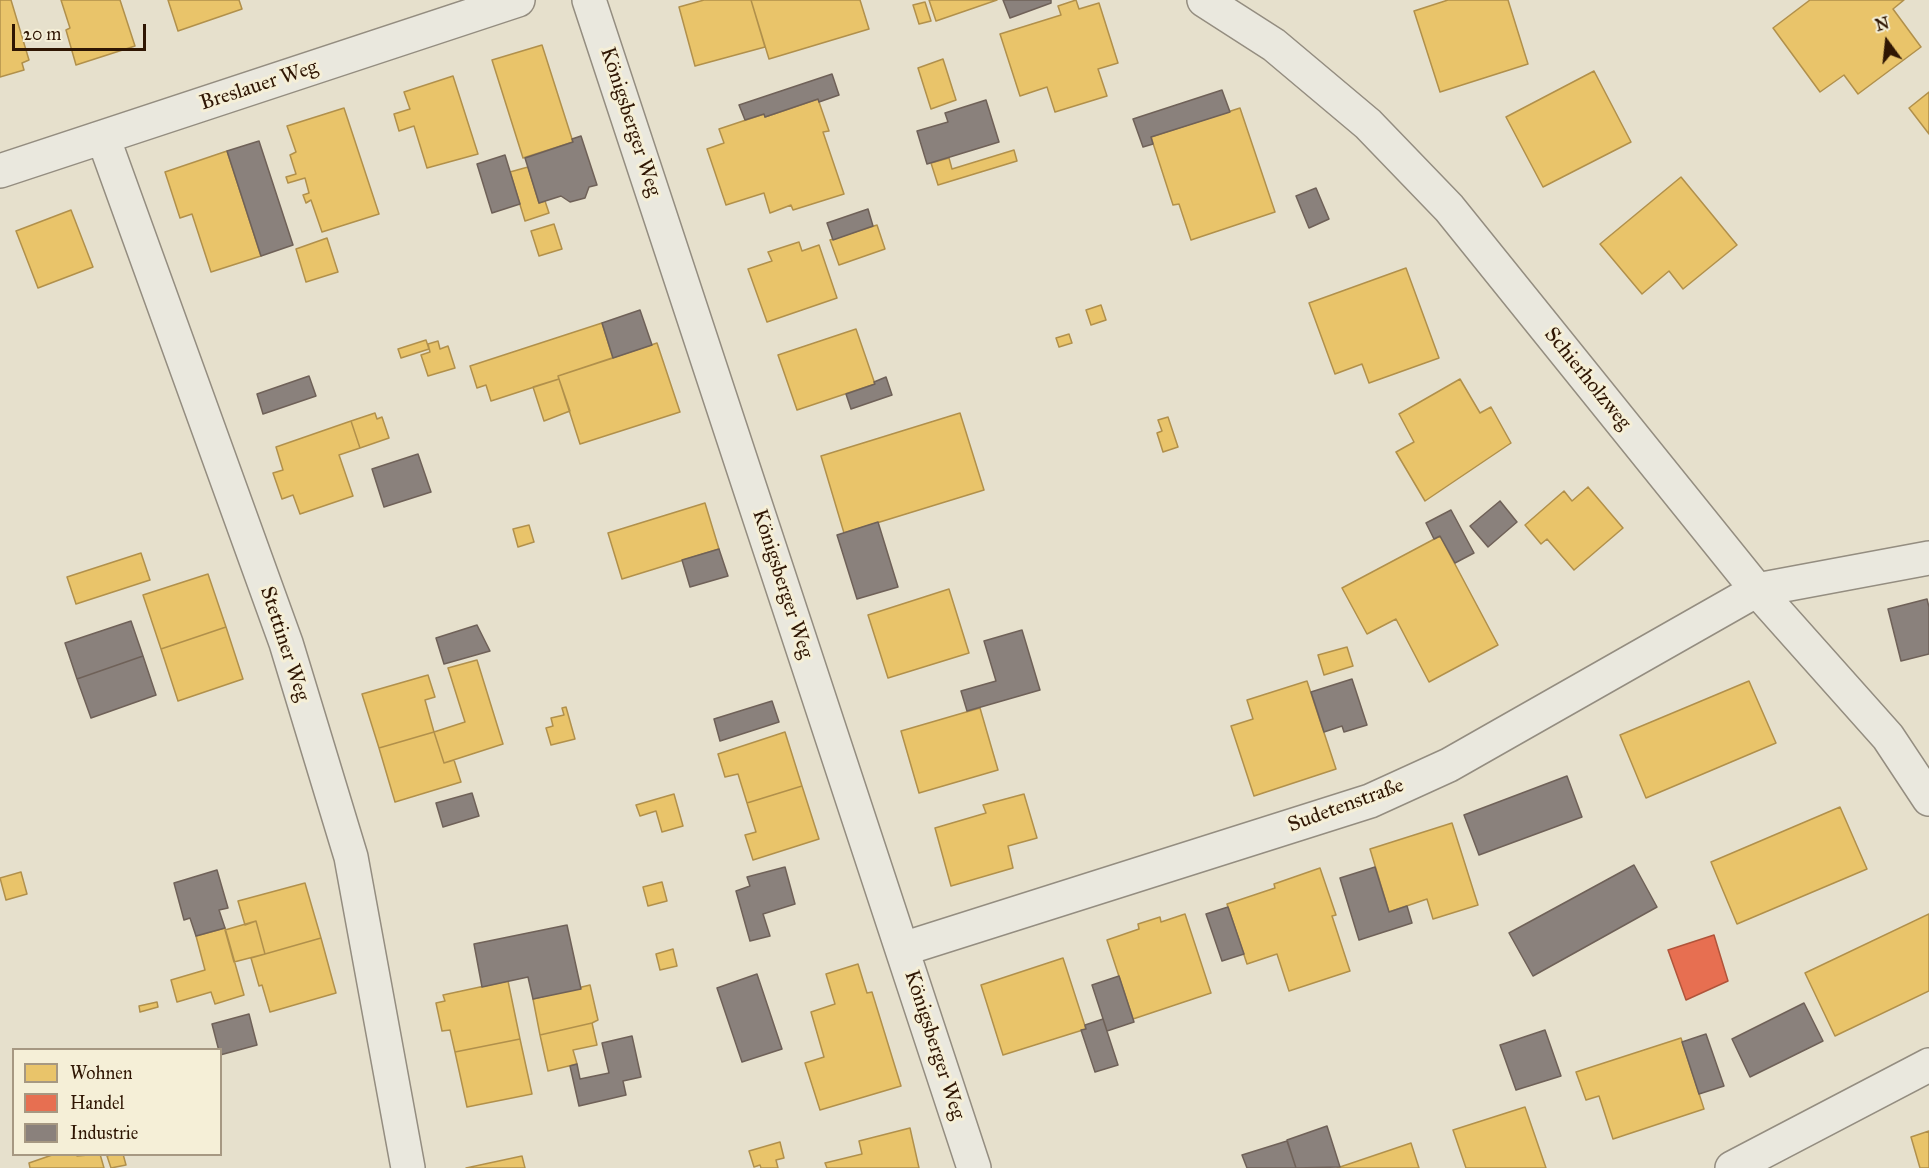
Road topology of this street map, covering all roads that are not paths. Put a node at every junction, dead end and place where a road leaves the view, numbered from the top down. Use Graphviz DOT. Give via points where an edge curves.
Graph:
graph roads {
  1 [pos="518,0"];
  2 [pos="589,0"];
  3 [pos="1204,0"];
  4 [pos="103,137"];
  5 [pos="0,171"];
  6 [pos="1929,558"];
  7 [pos="1757,590"];
  8 [pos="1929,799"];
  9 [pos="903,949"];
  10 [pos="1929,1065"];
  11 [pos="408,1168"];
  12 [pos="974,1168"];
  13 [pos="1732,1168"];
  1 -- 4 [label="street, Breslauer Weg"];
  2 -- 9 [label="street, Königsberger Weg"];
  3 -- 7 [label="street, Schierholzweg" via="1274,45 1368,124 1449,208"];
  4 -- 5 [label="street, Breslauer Weg"];
  4 -- 11 [label="street, Stettiner Weg" via="286,643 351,857"];
  6 -- 7 [label="street, Sudetenstraße"];
  7 -- 8 [label="street, Schierholzweg" via="1888,737"];
  7 -- 9 [label="street, Sudetenstraße" via="1449,765 1370,801"];
  9 -- 12 [label="street, Königsberger Weg"];
  10 -- 13 [label="street"];
}
